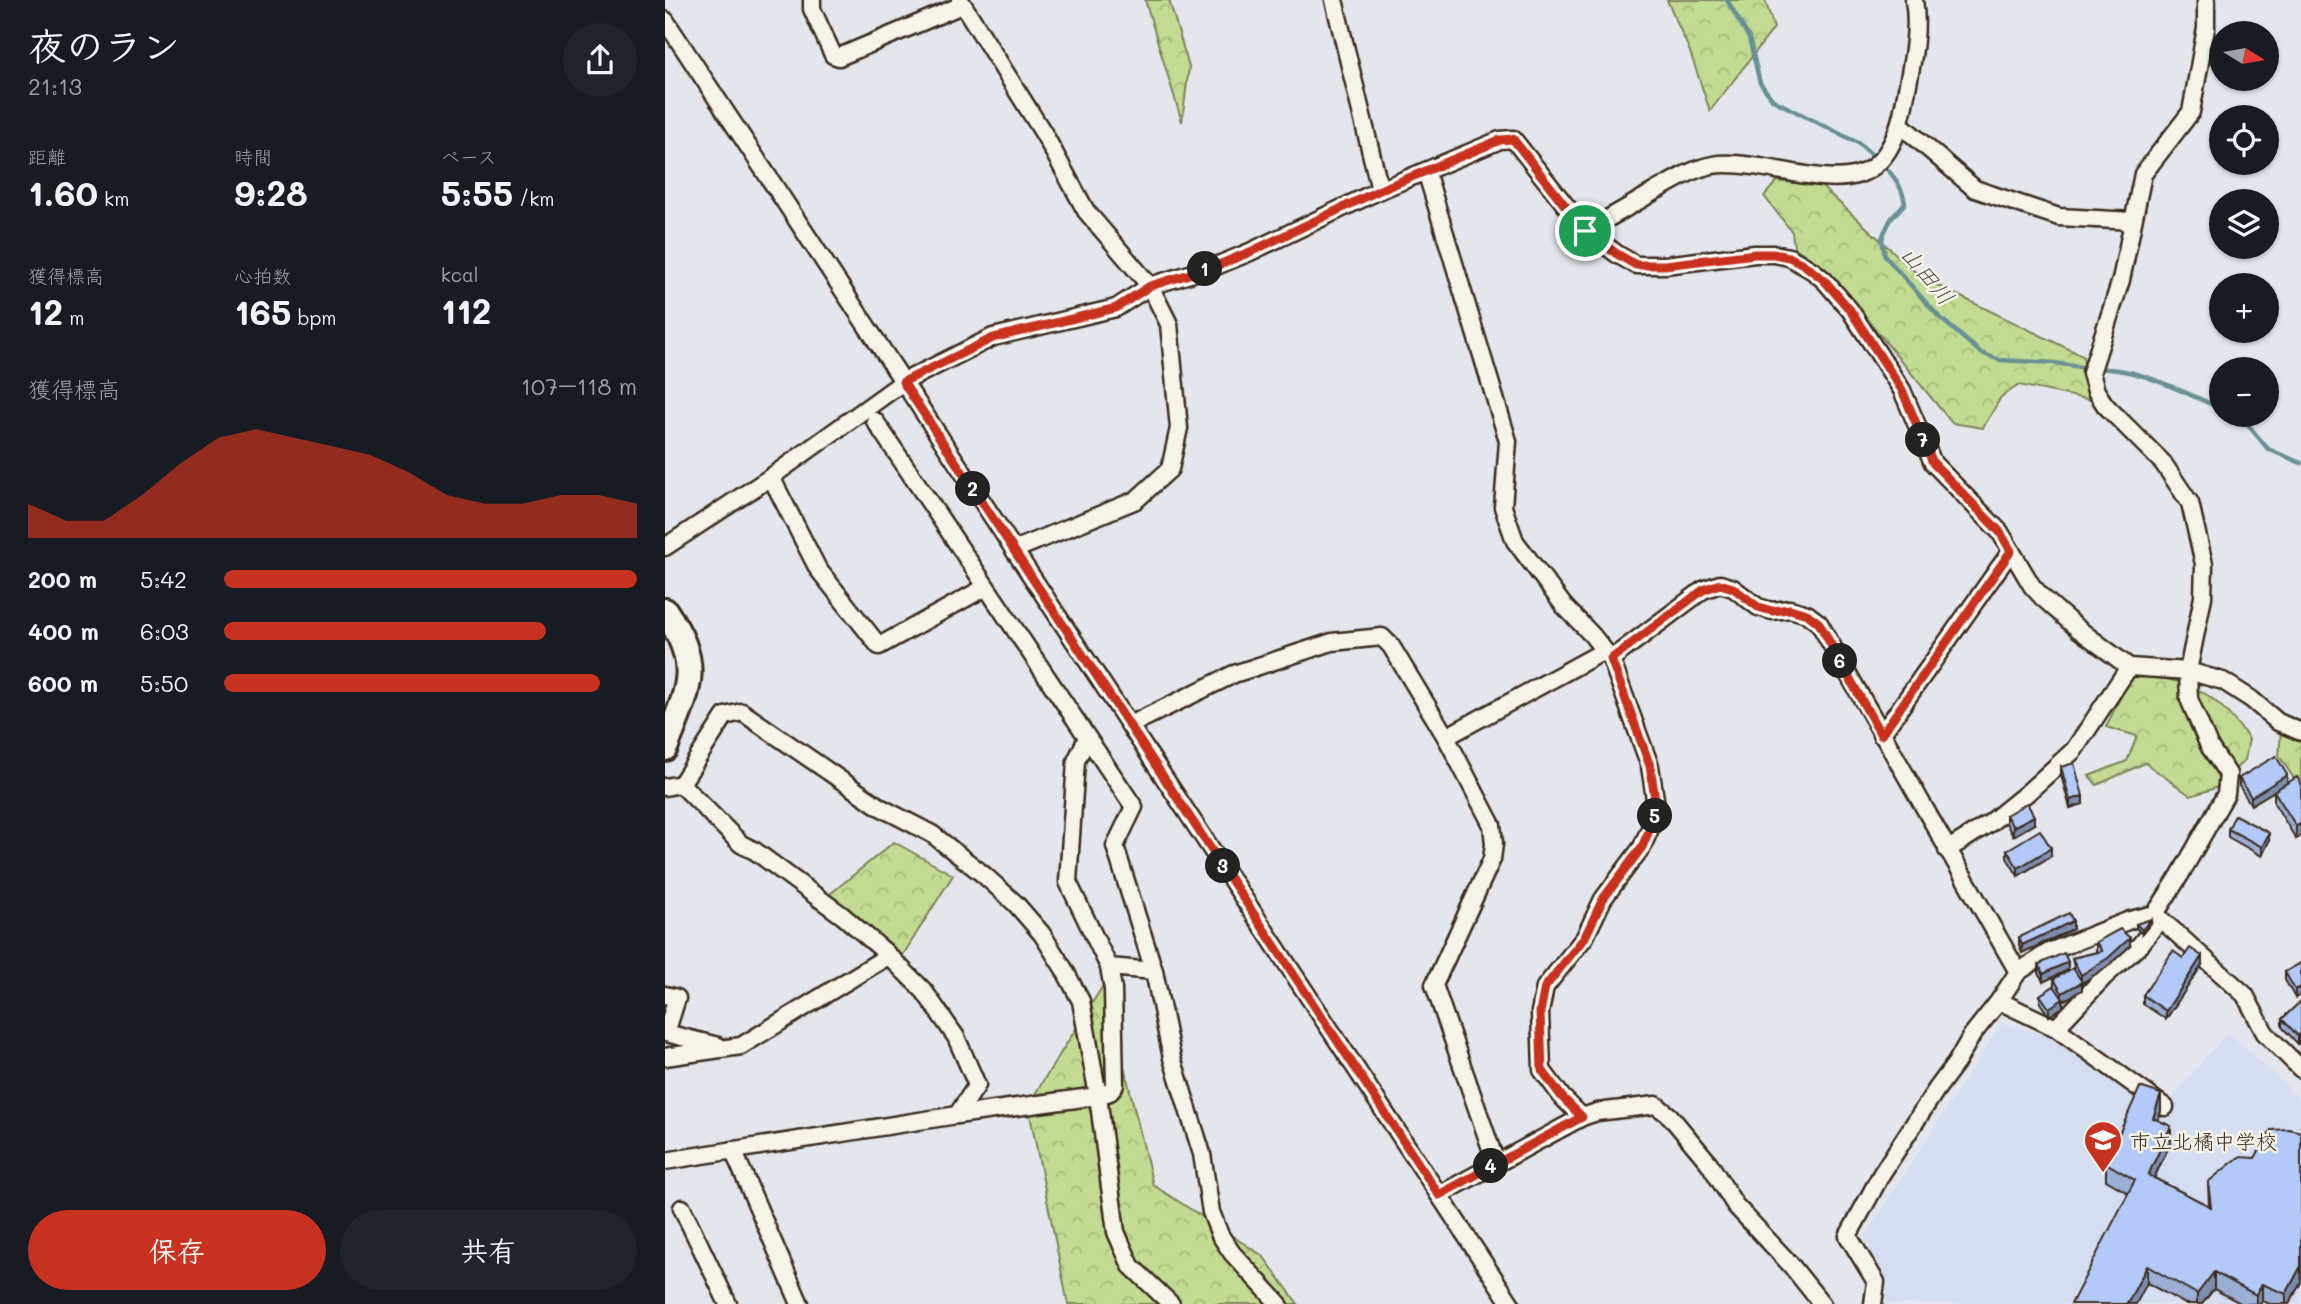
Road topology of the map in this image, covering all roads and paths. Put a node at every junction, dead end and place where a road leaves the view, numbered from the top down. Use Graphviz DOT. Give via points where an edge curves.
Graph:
graph roads {
  1 [pos="812,0"];
  2 [pos="1334,0"];
  3 [pos="1913,0"];
  4 [pos="2206,0"];
  5 [pos="961,2"];
  6 [pos="665,20"];
  7 [pos="1900,124"];
  8 [pos="1426,171"];
  9 [pos="1380,190"];
  10 [pos="2133,221"];
  11 [pos="1585,231"];
  12 [pos="1150,286"];
  13 [pos="903,382"];
  14 [pos="875,421"];
  15 [pos="771,477"];
  16 [pos="665,547"];
  17 [pos="1014,550"];
  18 [pos="2011,551"];
  19 [pos="986,587"];
  20 [pos="665,611"];
  21 [pos="1607,655"];
  22 [pos="2129,667"];
  23 [pos="2188,671"];
  24 [pos="1130,726"];
  25 [pos="2301,732"];
  26 [pos="1881,735"];
  27 [pos="1446,737"];
  28 [pos="1087,738"];
  29 [pos="665,748"];
  30 [pos="673,785"];
  31 [pos="1947,850"];
  32 [pos="2158,916"];
  33 [pos="888,956"];
  34 [pos="1109,967"];
  35 [pos="1154,971"];
  36 [pos="2018,972"];
  37 [pos="665,995"];
  38 [pos="1999,1000"];
  39 [pos="2056,1028"];
  40 [pos="728,1048"];
  41 [pos="665,1057"];
  42 [pos="2301,1069"];
  43 [pos="1098,1096"];
  44 [pos="2165,1107"];
  45 [pos="957,1115"];
  46 [pos="1582,1117"];
  47 [pos="733,1150"];
  48 [pos="665,1161"];
  49 [pos="1496,1163"];
  50 [pos="1439,1195"];
  51 [pos="682,1208"];
  52 [pos="728,1304"];
  53 [pos="800,1304"];
  54 [pos="1171,1304"];
  55 [pos="1279,1304"];
  56 [pos="1511,1304"];
  57 [pos="1822,1304"];
  58 [pos="1874,1304"];
  1 -- 5 [label="street" via="833,55 839,57"];
  2 -- 9 [label="street"];
  3 -- 7 [label="street" via="1917,20"];
  4 -- 10 [label="street" via="2206,28 2191,112 2143,174"];
  5 -- 12 [label="street" via="1086,211"];
  6 -- 13 [label="street"];
  7 -- 10 [label="street" via="1975,189 2059,216"];
  7 -- 11 [label="street" via="1888,149 1860,176 1833,179 1748,165 1696,168"];
  8 -- 9 [label="street"];
  8 -- 11 [label="street" via="1500,140 1513,139"];
  8 -- 21 [label="street" via="1508,441 1503,507 1511,531 1532,566"];
  9 -- 12 [label="street" via="1250,252"];
  10 -- 23 [label="street" via="2121,280 2091,373 2105,405 2163,463 2190,503 2204,564 2203,597"];
  11 -- 18 [label="street" via="1636,265 1774,254 1813,271 1850,310 1902,390 1933,463 2000,532"];
  12 -- 13 [label="street" via="1116,308 993,338"];
  12 -- 17 [label="street" via="1169,324 1179,428 1170,469 1136,500"];
  13 -- 15 [label="street"];
  13 -- 17 [label="street"];
  14 -- 19 [label="street"];
  15 -- 16 [label="street"];
  15 -- 19 [label="street" via="818,569 879,646"];
  17 -- 24 [label="street"];
  18 -- 22 [label="street" via="2043,598"];
  18 -- 26 [label="street"];
  19 -- 28 [label="street"];
  20 -- 29 [label="main road" via="688,654 689,673 687,693"];
  21 -- 26 [label="street" via="1703,590 1720,584 1758,607 1790,609 1819,623"];
  21 -- 27 [label="street"];
  21 -- 46 [label="street" via="1650,766 1657,812 1642,847 1603,899 1585,937 1545,987 1540,1012 1542,1070"];
  22 -- 23 [label="street"];
  22 -- 31 [label="street" via="2074,750 1990,823"];
  23 -- 25 [label="street" via="2223,681 2278,722"];
  23 -- 32 [label="street" via="2189,699 2209,746 2228,774 2226,794"];
  24 -- 27 [label="street" via="1234,674 1332,642 1382,638"];
  24 -- 50 [label="street"];
  26 -- 31 [label="street"];
  27 -- 49 [label="street" via="1492,825 1495,844 1434,985"];
  28 -- 34 [label="street" via="1076,761 1068,881"];
  28 -- 35 [label="street" via="1134,807 1115,846"];
  30 -- 33 [label="street" via="741,844 843,916"];
  30 -- 43 [label="street" via="726,716 742,712 880,807 932,834 1016,904 1042,934 1081,1001"];
  31 -- 36 [label="street"];
  32 -- 36 [label="street" via="2130,920 2049,952"];
  32 -- 39 [label="street" via="2140,945"];
  32 -- 42 [label="street" via="2245,995 2265,1033"];
  33 -- 40 [label="street" via="741,1046"];
  33 -- 45 [label="street" via="924,992 956,1037 977,1085"];
  34 -- 35 [label="street"];
  34 -- 43 [label="street" via="1115,1085"];
  35 -- 55 [label="street" via="1172,1058 1202,1154 1211,1212 1232,1253"];
  36 -- 38 [label="street"];
  37 -- 40 [label="street" via="677,998 666,1033"];
  38 -- 39 [label="street"];
  38 -- 58 [label="street" via="1882,1173 1848,1236 1876,1282"];
  39 -- 44 [label="street"];
  40 -- 41 [label="street"];
  43 -- 45 [label="street"];
  43 -- 54 [label="street" via="1116,1232 1131,1266"];
  45 -- 47 [label="street"];
  46 -- 49 [label="street"];
  46 -- 57 [label="street" via="1656,1105 1670,1115 1709,1163 1735,1205"];
  47 -- 48 [label="street"];
  47 -- 53 [label="street"];
  49 -- 50 [label="street"];
  50 -- 56 [label="street"];
  51 -- 52 [label="street"];
}
